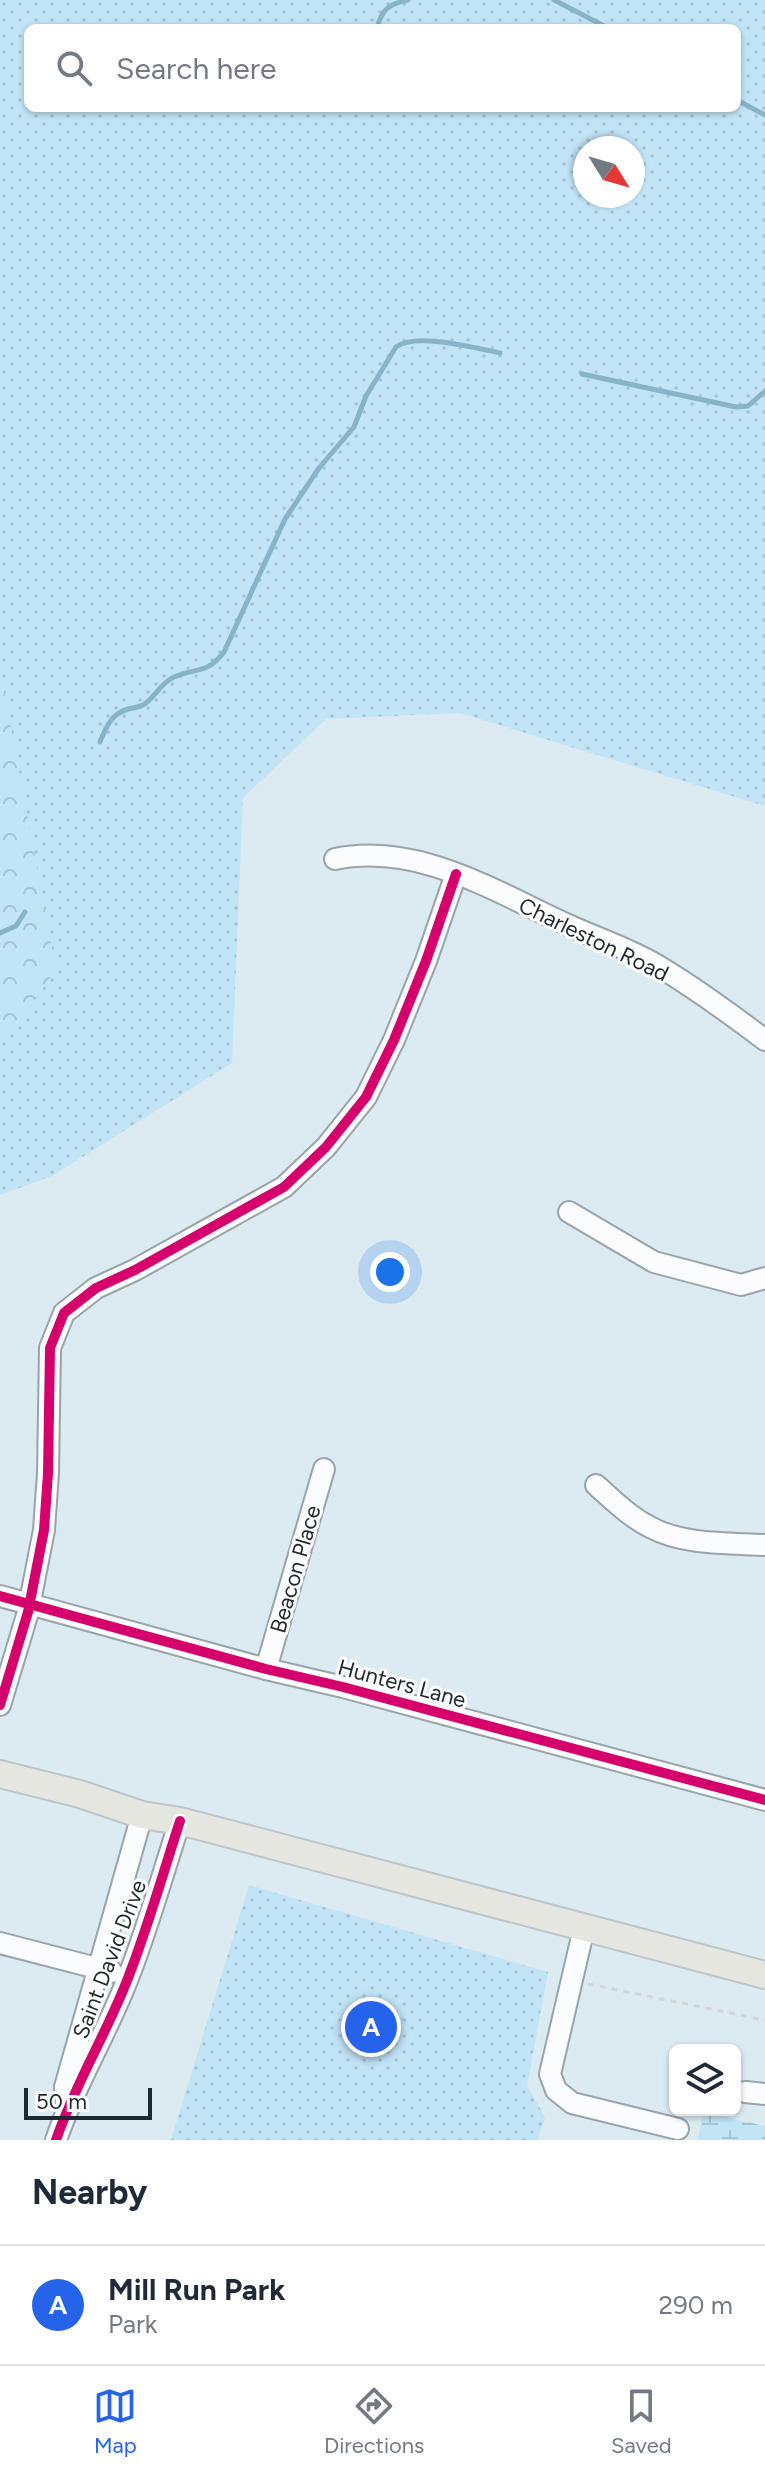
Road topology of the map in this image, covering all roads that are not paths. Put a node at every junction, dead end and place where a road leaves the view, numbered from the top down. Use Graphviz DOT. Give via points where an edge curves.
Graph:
graph roads {
  1 [pos="335,859"];
  2 [pos="456,874"];
  3 [pos="765,1039"];
  4 [pos="569,1212"];
  5 [pos="765,1278"];
  6 [pos="324,1469"];
  7 [pos="596,1485"];
  8 [pos="765,1545"];
  9 [pos="0,1596"];
  10 [pos="29,1603"];
  11 [pos="266,1669"];
  12 [pos="0,1705"];
  13 [pos="0,1774"];
  14 [pos="765,1800"];
  15 [pos="142,1815"];
  16 [pos="180,1821"];
  17 [pos="584,1928"];
  18 [pos="0,1943"];
  19 [pos="100,1968"];
  20 [pos="765,1975"];
  21 [pos="128,1977"];
  22 [pos="67,2108"];
  23 [pos="678,2129"];
  24 [pos="56,2140"];
  1 -- 2 [label="street, Charleston Road" via="394,856"];
  2 -- 3 [label="street, Charleston Road" via="658,966"];
  2 -- 10 [label="street" via="394,1040 366,1097 326,1147 284,1187 96,1288 64,1313 50,1348 47,1502"];
  4 -- 5 [label="street" via="654,1262 741,1285"];
  6 -- 11 [label="street, Beacon Place"];
  7 -- 8 [label="street" via="655,1530 704,1541"];
  9 -- 10 [label="street, Hunters Lane"];
  10 -- 11 [label="street, Hunters Lane"];
  10 -- 12 [label="street"];
  11 -- 14 [label="street, Hunters Lane"];
  13 -- 15 [label="main road"];
  15 -- 16 [label="main road"];
  15 -- 19 [label="street, Saint David Drive"];
  16 -- 17 [label="main road"];
  16 -- 21 [label="street, Saint David Drive"];
  17 -- 20 [label="main road"];
  17 -- 23 [label="street" via="550,2074 556,2090 572,2103"];
  18 -- 19 [label="street"];
  19 -- 21 [label="street"];
  19 -- 22 [label="street, Saint David Drive" via="65,2087"];
  21 -- 22 [label="street, Saint David Drive"];
  22 -- 24 [label="street"];
}
